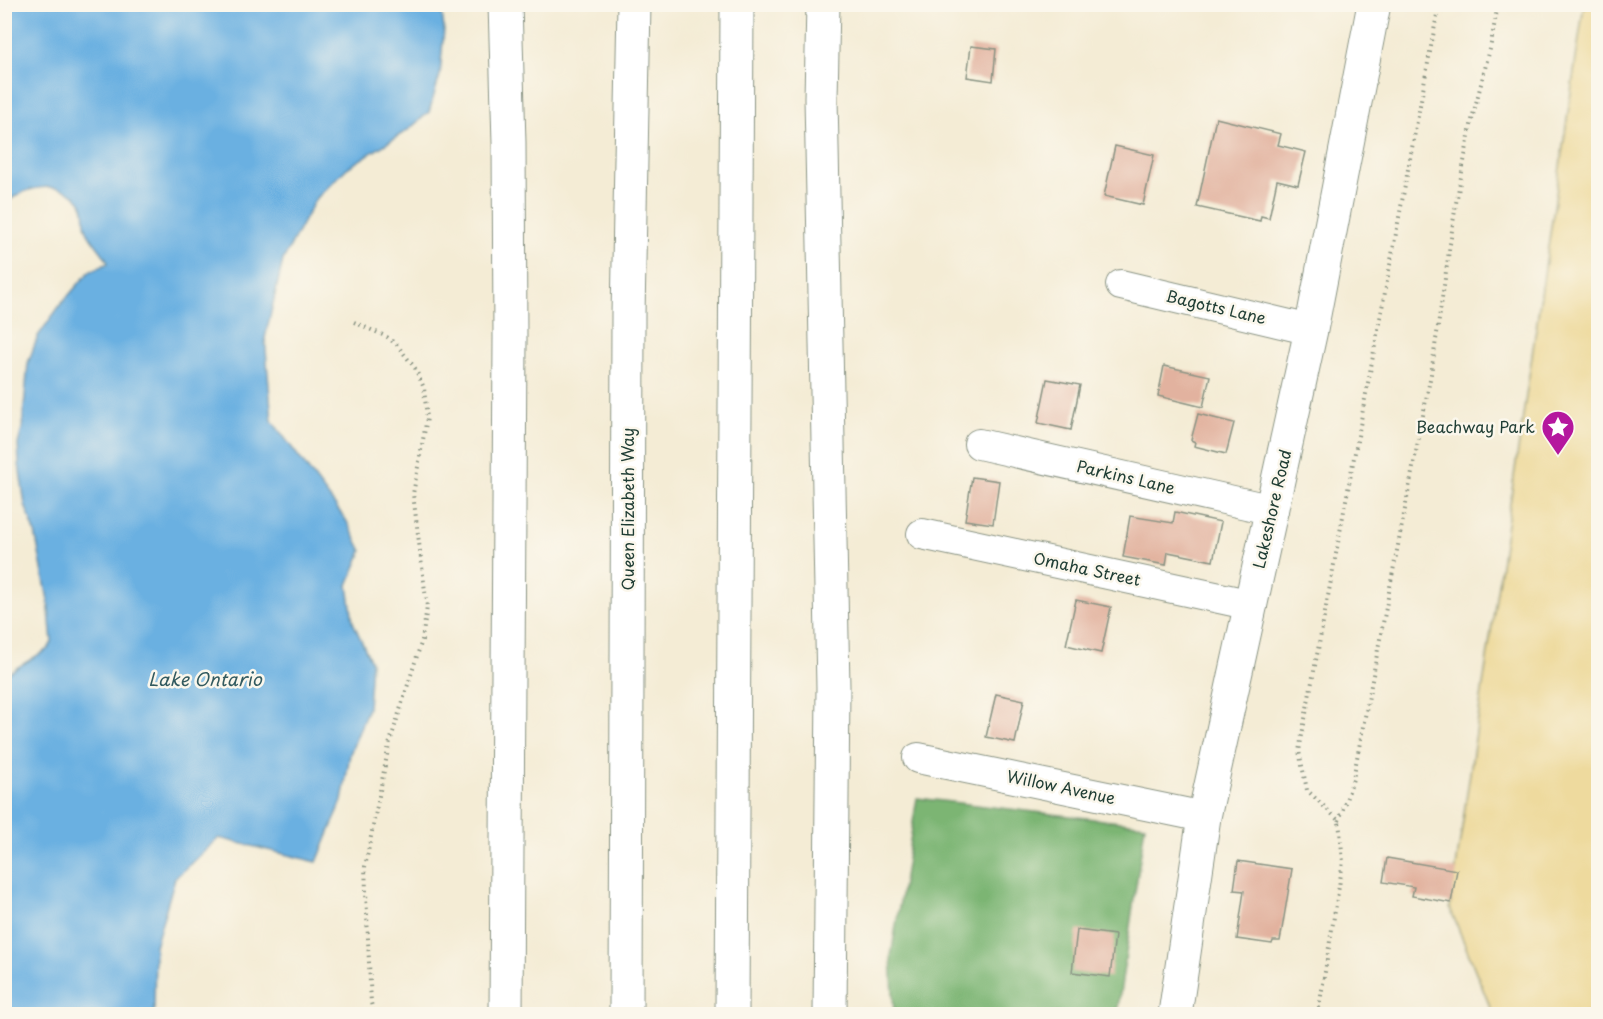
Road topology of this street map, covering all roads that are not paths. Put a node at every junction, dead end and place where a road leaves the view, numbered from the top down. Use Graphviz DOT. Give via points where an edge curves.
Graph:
graph roads {
  1 [pos="505,4"];
  2 [pos="634,4"];
  3 [pos="737,4"];
  4 [pos="823,4"];
  5 [pos="1374,4"];
  6 [pos="1121,285"];
  7 [pos="1311,330"];
  8 [pos="979,444"];
  9 [pos="1273,510"];
  10 [pos="922,534"];
  11 [pos="1252,605"];
  12 [pos="918,758"];
  13 [pos="1204,817"];
  14 [pos="506,1014"];
  15 [pos="626,1014"];
  16 [pos="732,1014"];
  17 [pos="830,1014"];
  18 [pos="1175,1014"];
  1 -- 14 [label="main road" via="510,326"];
  2 -- 15 [label="main road, Queen Elizabeth Way" via="628,315"];
  3 -- 16 [label="main road"];
  4 -- 17 [label="main road" via="821,98 833,687"];
  5 -- 7 [label="main road, Lakeshore Road"];
  6 -- 7 [label="street, Bagotts Lane"];
  7 -- 9 [label="main road, Lakeshore Road"];
  8 -- 9 [label="street, Parkins Lane"];
  9 -- 11 [label="main road, Lakeshore Road"];
  10 -- 11 [label="street, Omaha Street"];
  11 -- 13 [label="main road, Lakeshore Road"];
  12 -- 13 [label="street, Willow Avenue"];
  13 -- 18 [label="main road, Lakeshore Road"];
}
